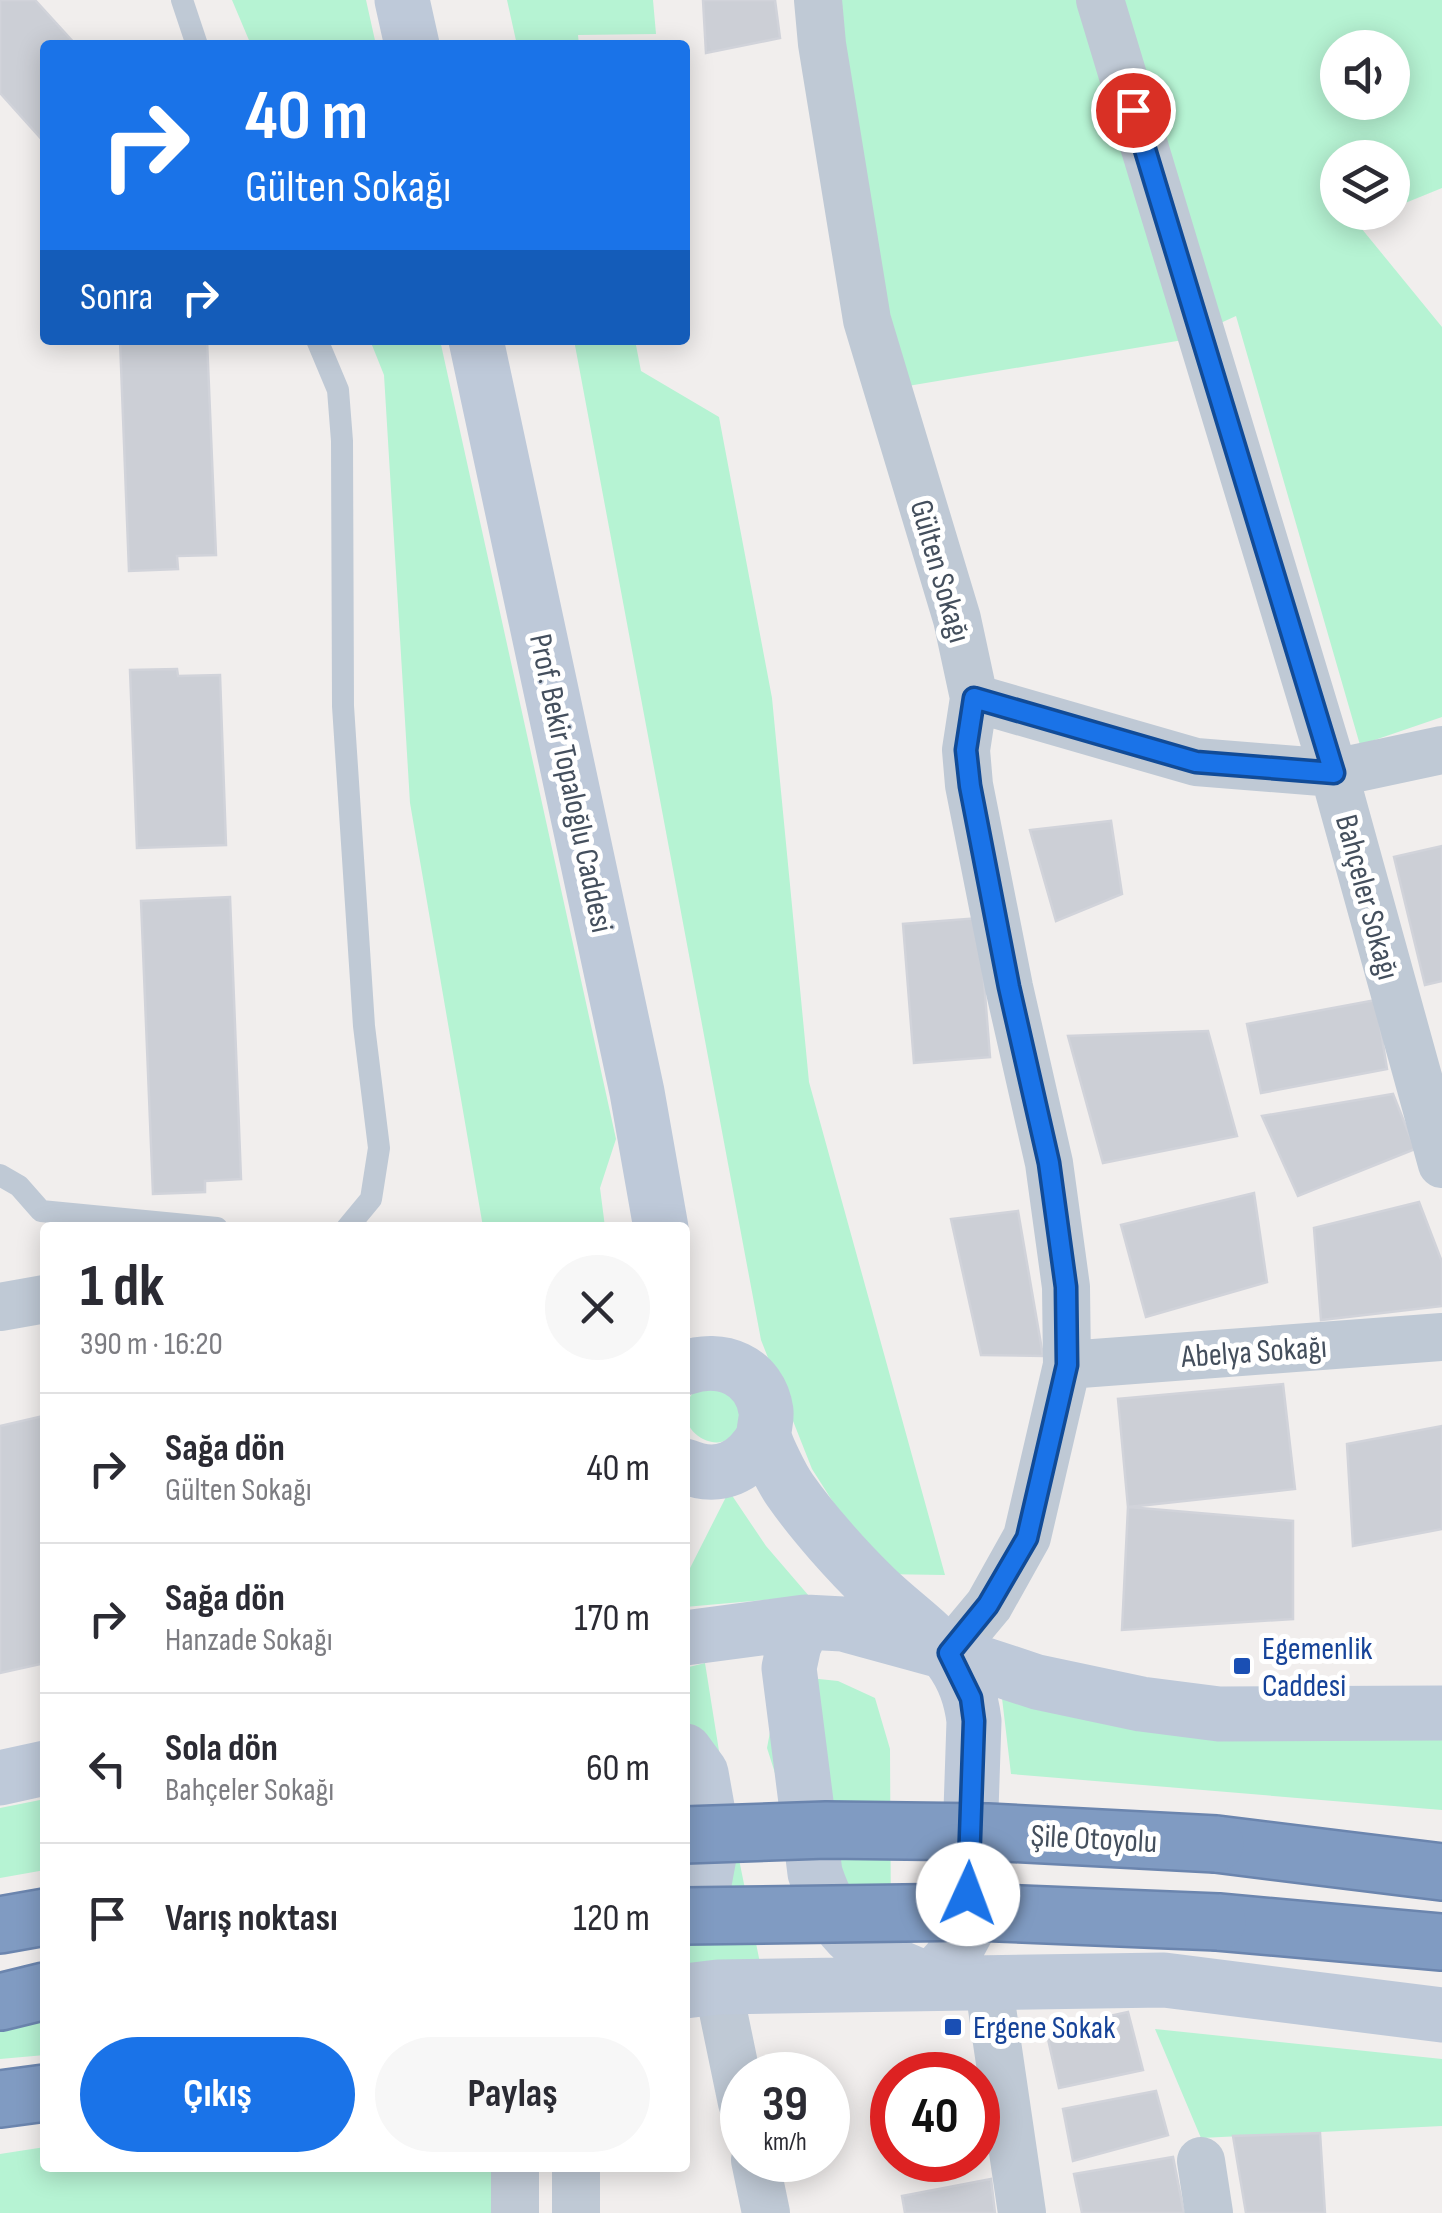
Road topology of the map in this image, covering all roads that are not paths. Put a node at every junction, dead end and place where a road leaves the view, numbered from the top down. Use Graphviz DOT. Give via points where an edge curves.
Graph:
graph roads {
  1 [pos="182,0"];
  2 [pos="402,0"];
  3 [pos="818,0"];
  4 [pos="1100,0"];
  5 [pos="194,40"];
  6 [pos="411,40"];
  7 [pos="319,345"];
  8 [pos="477,345"];
  9 [pos="974,698"];
  10 [pos="1442,750"];
  11 [pos="1334,773"];
  12 [pos="1442,1164"];
  13 [pos="0,1175"];
  14 [pos="155,1222"];
  15 [pos="351,1222"];
  16 [pos="660,1222"];
  17 [pos="40,1299"];
  18 [pos="0,1307"];
  19 [pos="1442,1337"];
  20 [pos="1067,1365"];
  21 [pos="690,1366"];
  22 [pos="764,1436"];
  23 [pos="690,1468"];
  24 [pos="805,1622"];
  25 [pos="690,1637"];
  26 [pos="949,1653"];
  27 [pos="1442,1712"];
  28 [pos="690,1758"];
  29 [pos="40,1769"];
  30 [pos="0,1778"];
  31 [pos="690,1835"];
  32 [pos="1216,1844"];
  33 [pos="1442,1855"];
  34 [pos="1442,1872"];
  35 [pos="690,1908"];
  36 [pos="690,1916"];
  37 [pos="40,1918"];
  38 [pos="0,1925"];
  39 [pos="1442,1942"];
  40 [pos="931,1981"];
  41 [pos="988,1981"];
  42 [pos="702,1989"];
  43 [pos="40,1992"];
  44 [pos="0,2002"];
  45 [pos="1442,2016"];
  46 [pos="724,2052"];
  47 [pos="40,2093"];
  48 [pos="0,2100"];
  49 [pos="1201,2161"];
  50 [pos="515,2172"];
  51 [pos="576,2172"];
  52 [pos="759,2182"];
  53 [pos="516,2213"];
  54 [pos="576,2213"];
  55 [pos="766,2213"];
  56 [pos="1022,2213"];
  57 [pos="1209,2213"];
  1 -- 5 [label="lane"];
  2 -- 6 [label="street"];
  3 -- 9 [label="street, Gülten Sokağı" via="867,320 957,619"];
  4 -- 11 [label="street, Bahçeler Sokağı"];
  7 -- 15 [label="lane" via="338,390 342,441 343,706 364,1026 379,1148 371,1199"];
  8 -- 16 [label="street, Prof. Bekir Topaloğlu Caddesi"];
  9 -- 11 [label="street" via="1196,762"];
  9 -- 20 [label="street, Gülten Sokağı" via="966,750 970,786 1049,1163 1066,1287"];
  10 -- 11 [label="street"];
  11 -- 12 [label="street, Bahçeler Sokağı"];
  13 -- 14 [label="lane" via="41,1211"];
  17 -- 18 [label="street"];
  19 -- 20 [label="street, Abelya Sokağı"];
  20 -- 26 [label="street, Gülten Sokağı" via="1027,1538 988,1605"];
  21 -- 22 [label="street" via="723,1363 755,1381 767,1416"];
  22 -- 23 [label="street" via="742,1464 726,1471"];
  22 -- 26 [label="street" via="788,1488 874,1588"];
  24 -- 25 [label="street"];
  24 -- 26 [label="street" via="843,1624"];
  24 -- 40 [label="street" via="789,1668 824,1901 845,1932 878,1959"];
  26 -- 27 [label="street" via="1066,1690 1219,1714"];
  26 -- 40 [label="street" via="971,1698 974,1721 968,1929"];
  28 -- 35 [label="street" via="701,1772 710,1858"];
  29 -- 30 [label="street"];
  31 -- 32 [label="highway, Şile Otoyolu, bridge" via="988,1832"];
  32 -- 33 [label="highway"];
  32 -- 34 [label="highway, Şile Otoyolu"];
  36 -- 39 [label="highway, bridge" via="975,1912 1218,1922"];
  37 -- 38 [label="highway"];
  40 -- 41 [label="street"];
  40 -- 42 [label="street"];
  41 -- 45 [label="street" via="1164,1980"];
  41 -- 56 [label="street"];
  42 -- 46 [label="street"];
  43 -- 44 [label="highway"];
  47 -- 48 [label="highway"];
  49 -- 57 [label="street"];
  50 -- 53 [label="street"];
  51 -- 54 [label="street"];
  52 -- 55 [label="street"];
}
